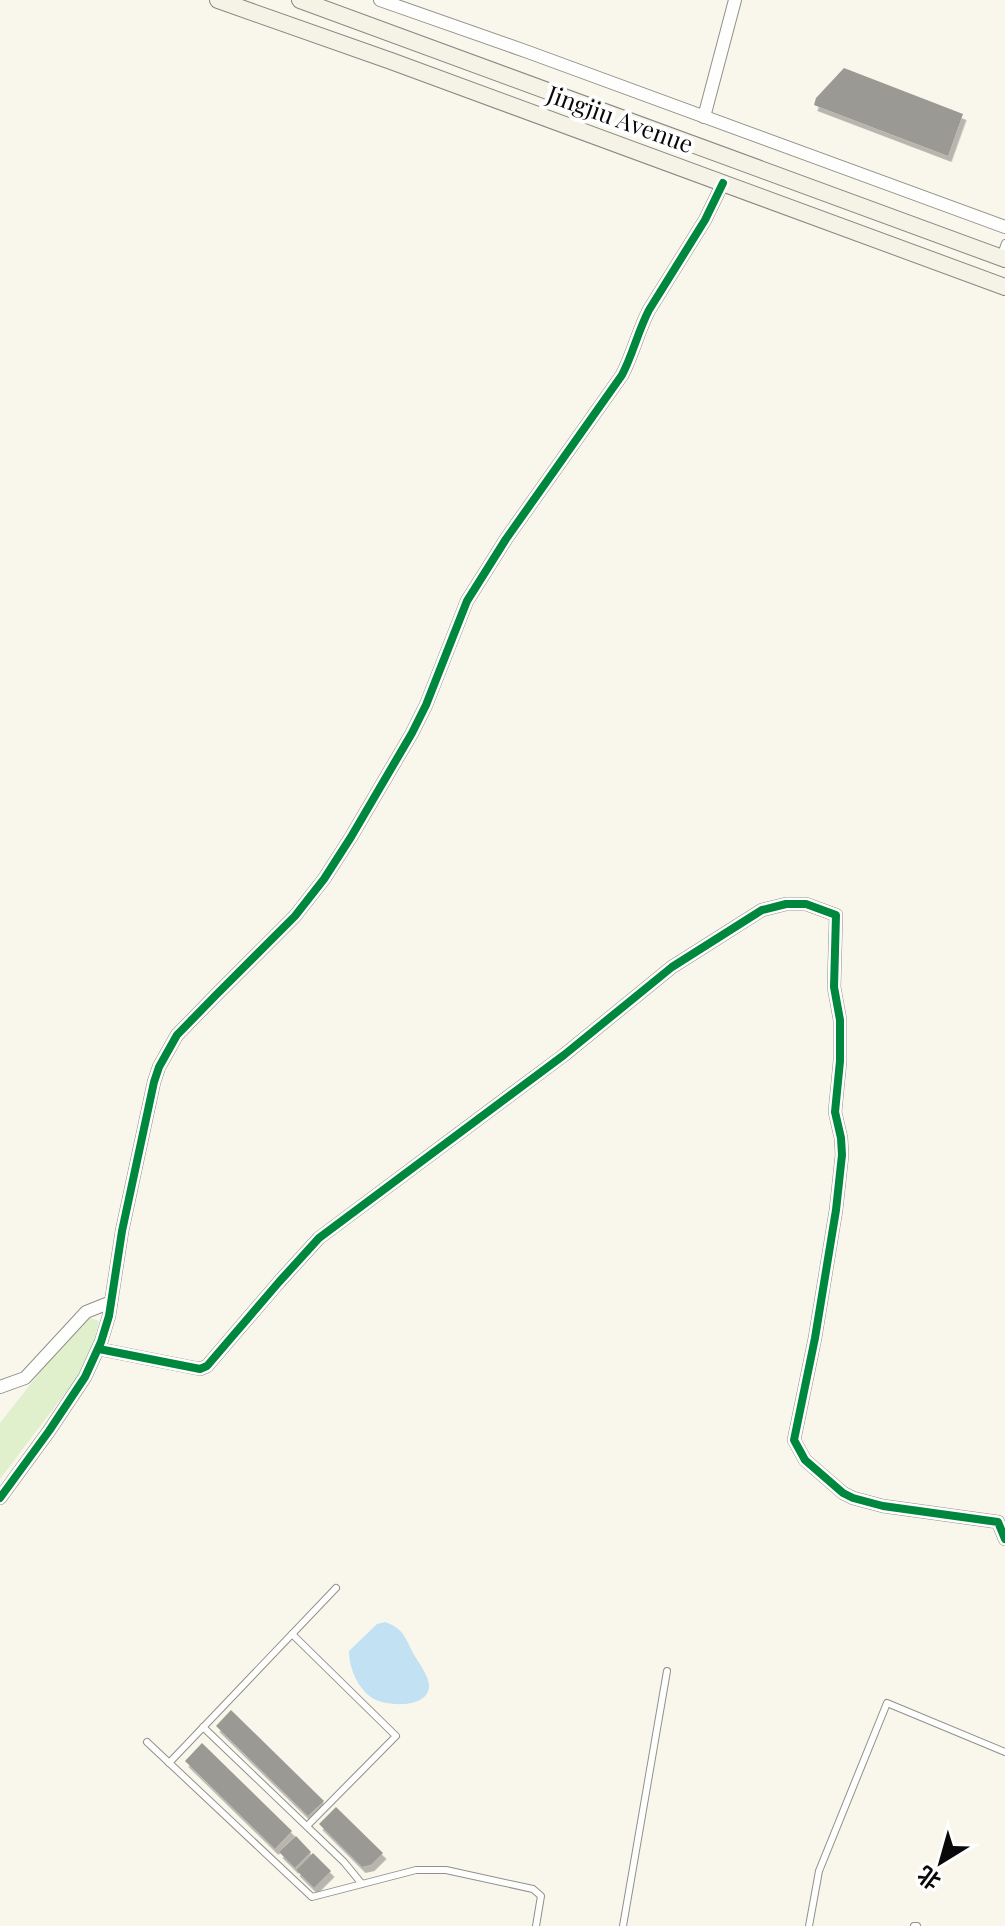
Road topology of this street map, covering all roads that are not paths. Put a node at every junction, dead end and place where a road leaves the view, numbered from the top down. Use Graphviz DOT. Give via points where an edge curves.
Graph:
graph roads {
  1 [pos="218,0"];
  2 [pos="300,0"];
  3 [pos="380,0"];
  4 [pos="735,0"];
  5 [pos="704,117"];
  6 [pos="723,183"];
  7 [pos="1005,227"];
  8 [pos="1003,253"];
  9 [pos="1005,287"];
  10 [pos="111,1302"];
  11 [pos="99,1349"];
  12 [pos="0,1387"];
  13 [pos="0,1498"];
  14 [pos="1005,1539"];
  15 [pos="336,1588"];
  16 [pos="292,1634"];
  17 [pos="667,1671"];
  18 [pos="203,1727"];
  19 [pos="147,1742"];
  20 [pos="1005,1752"];
  21 [pos="169,1763"];
  22 [pos="307,1826"];
  23 [pos="362,1884"];
  24 [pos="536,1926"];
  25 [pos="623,1926"];
  26 [pos="809,1926"];
  1 -- 6 [label="street, Jingjiu Avenue"];
  2 -- 8 [label="street, Jingjiu Avenue"];
  3 -- 5 [label="street"];
  4 -- 5 [label="street"];
  5 -- 7 [label="street"];
  6 -- 9 [label="street, Jingjiu Avenue"];
  6 -- 10 [label="street" via="649,310 622,375 467,601 426,705 344,848 295,916 170,1045 154,1082"];
  10 -- 11 [label="street"];
  10 -- 12 [label="street" via="86,1312 25,1378"];
  11 -- 13 [label="street" via="57,1420"];
  11 -- 14 [label="street" via="200,1369 207,1366 319,1238 564,1055 672,967 762,910 806,904 836,915 840,1061 835,1112 842,1155 794,1440 805,1460 853,1498 998,1522"];
  15 -- 16 [label="lane"];
  16 -- 18 [label="lane"];
  16 -- 22 [label="lane" via="396,1736"];
  17 -- 25 [label="lane"];
  18 -- 21 [label="lane"];
  18 -- 22 [label="lane"];
  19 -- 21 [label="lane"];
  20 -- 26 [label="lane" via="887,1703 819,1871"];
  21 -- 23 [label="lane" via="312,1897"];
  22 -- 23 [label="lane"];
  23 -- 24 [label="lane" via="416,1870 446,1870 533,1889 541,1896"];
}
